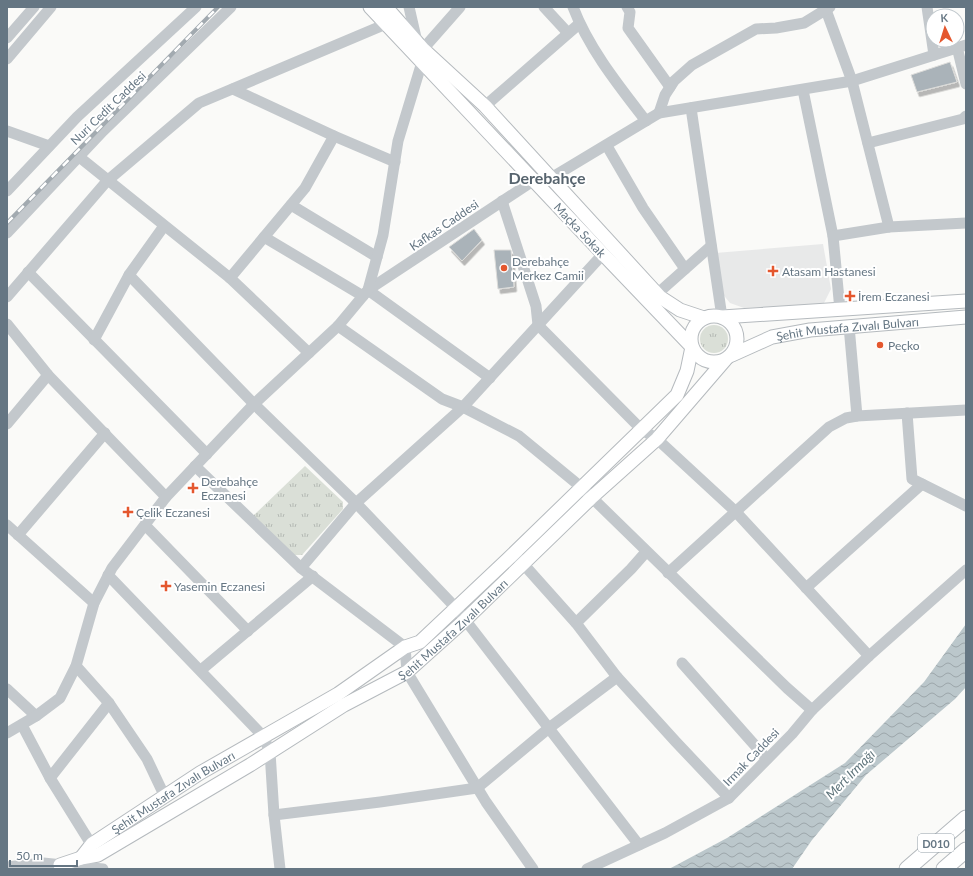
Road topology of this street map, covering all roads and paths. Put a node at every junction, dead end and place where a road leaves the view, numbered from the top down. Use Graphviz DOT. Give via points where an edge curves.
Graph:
graph roads {
  1 [pos="34,7"];
  2 [pos="51,7"];
  3 [pos="196,7"];
  4 [pos="231,7"];
  5 [pos="370,7"];
  6 [pos="386,7"];
  7 [pos="409,7"];
  8 [pos="460,7"];
  9 [pos="544,7"];
  10 [pos="573,7"];
  11 [pos="626,7"];
  12 [pos="927,7"];
  13 [pos="828,9"];
  14 [pos="812,12"];
  15 [pos="386,24"];
  16 [pos="579,24"];
  17 [pos="568,33"];
  18 [pos="7,38"];
  19 [pos="420,45"];
  20 [pos="956,48"];
  21 [pos="962,48"];
  22 [pos="934,55"];
  23 [pos="7,59"];
  24 [pos="422,62"];
  25 [pos="852,81"];
  26 [pos="966,84"];
  27 [pos="670,87"];
  28 [pos="233,89"];
  29 [pos="803,90"];
  30 [pos="485,106"];
  31 [pos="691,108"];
  32 [pos="659,113"];
  33 [pos="965,119"];
  34 [pos="646,121"];
  35 [pos="7,132"];
  36 [pos="334,136"];
  37 [pos="868,143"];
  38 [pos="48,146"];
  39 [pos="607,146"];
  40 [pos="78,156"];
  41 [pos="395,162"];
  42 [pos="551,178"];
  43 [pos="107,181"];
  44 [pos="534,181"];
  45 [pos="7,191"];
  46 [pos="502,201"];
  47 [pos="291,205"];
  48 [pos="966,223"];
  49 [pos="164,226"];
  50 [pos="889,227"];
  51 [pos="7,233"];
  52 [pos="833,236"];
  53 [pos="264,237"];
  54 [pos="711,246"];
  55 [pos="603,254"];
  56 [pos="377,257"];
  57 [pos="685,269"];
  58 [pos="28,272"];
  59 [pos="129,275"];
  60 [pos="230,278"];
  61 [pos="366,293"];
  62 [pos="657,294"];
  63 [pos="7,296"];
  64 [pos="966,301"];
  65 [pos="840,310"];
  66 [pos="722,317"];
  67 [pos="966,317"];
  68 [pos="704,318"];
  69 [pos="7,324"];
  70 [pos="538,325"];
  71 [pos="338,326"];
  72 [pos="849,326"];
  73 [pos="94,340"];
  74 [pos="692,347"];
  75 [pos="309,353"];
  76 [pos="729,357"];
  77 [pos="48,375"];
  78 [pos="490,378"];
  79 [pos="254,404"];
  80 [pos="463,407"];
  81 [pos="966,410"];
  82 [pos="907,413"];
  83 [pos="857,416"];
  84 [pos="7,424"];
  85 [pos="641,429"];
  86 [pos="105,433"];
  87 [pos="657,439"];
  88 [pos="207,454"];
  89 [pos="195,466"];
  90 [pos="922,484"];
  91 [pos="581,487"];
  92 [pos="166,497"];
  93 [pos="591,498"];
  94 [pos="356,503"];
  95 [pos="966,506"];
  96 [pos="735,511"];
  97 [pos="7,525"];
  98 [pos="145,525"];
  99 [pos="18,535"];
  100 [pos="646,552"];
  101 [pos="513,553"];
  102 [pos="524,562"];
  103 [pos="301,568"];
  104 [pos="966,570"];
  105 [pos="668,573"];
  106 [pos="108,575"];
  107 [pos="313,576"];
  108 [pos="806,588"];
  109 [pos="94,602"];
  110 [pos="456,608"];
  111 [pos="465,620"];
  112 [pos="576,623"];
  113 [pos="248,631"];
  114 [pos="405,647"];
  115 [pos="869,656"];
  116 [pos="682,664"];
  117 [pos="76,666"];
  118 [pos="201,670"];
  119 [pos="407,672"];
  120 [pos="617,676"];
  121 [pos="7,689"];
  122 [pos="109,703"];
  123 [pos="812,710"];
  124 [pos="36,716"];
  125 [pos="22,725"];
  126 [pos="549,728"];
  127 [pos="7,733"];
  128 [pos="263,736"];
  129 [pos="270,752"];
  130 [pos="768,759"];
  131 [pos="50,778"];
  132 [pos="477,788"];
  133 [pos="165,797"];
  134 [pos="729,798"];
  135 [pos="274,815"];
  136 [pos="966,818"];
  137 [pos="640,845"];
  138 [pos="95,850"];
  139 [pos="966,850"];
  140 [pos="60,865"];
  141 [pos="7,867"];
  142 [pos="103,869"];
  143 [pos="280,869"];
  144 [pos="533,869"];
  145 [pos="587,869"];
  146 [pos="907,869"];
  147 [pos="944,869"];
  1 -- 18 [label="street"];
  2 -- 23 [label="street"];
  3 -- 38 [label="street"];
  4 -- 40 [label="street, Nuri Cedit Caddesi"];
  5 -- 15 [label="main road, Maçka Sokak"];
  6 -- 19 [label="main road, Maçka Sokak"];
  7 -- 19 [label="street"];
  8 -- 19 [label="street"];
  9 -- 17 [label="street"];
  10 -- 16 [label="street"];
  11 -- 27 [label="street" via="630,12 628,28"];
  12 -- 22 [label="street"];
  13 -- 14 [label="street"];
  13 -- 25 [label="street"];
  14 -- 27 [label="street" via="804,23 756,29 692,65"];
  15 -- 24 [label="main road, Maçka Sokak"];
  15 -- 28 [label="street"];
  16 -- 17 [label="street"];
  16 -- 34 [label="street" via="611,76"];
  17 -- 30 [label="street"];
  19 -- 30 [label="main road, Maçka Sokak"];
  20 -- 22 [label="street"];
  21 -- 26 [label="street"];
  22 -- 25 [label="street"];
  24 -- 41 [label="street" via="398,141"];
  24 -- 44 [label="main road, Maçka Sokak"];
  25 -- 29 [label="street"];
  25 -- 37 [label="street"];
  27 -- 32 [label="street"];
  28 -- 36 [label="street"];
  28 -- 43 [label="street" via="200,103"];
  29 -- 31 [label="street"];
  29 -- 52 [label="street"];
  30 -- 42 [label="main road, Maçka Sokak"];
  31 -- 32 [label="street"];
  31 -- 54 [label="street"];
  32 -- 34 [label="street"];
  33 -- 37 [label="street"];
  34 -- 39 [label="street"];
  35 -- 38 [label="street"];
  36 -- 41 [label="street"];
  36 -- 47 [label="street" via="305,188"];
  37 -- 50 [label="street"];
  38 -- 45 [label="street"];
  39 -- 42 [label="street"];
  39 -- 57 [label="street" via="643,208"];
  40 -- 43 [label="street"];
  40 -- 51 [label="street, Nuri Cedit Caddesi"];
  41 -- 56 [label="street"];
  42 -- 62 [label="main road, Maçka Sokak"];
  43 -- 49 [label="street"];
  43 -- 58 [label="street"];
  44 -- 46 [label="street, Kafkas Caddesi"];
  44 -- 55 [label="main road, Maçka Sokak"];
  46 -- 61 [label="street, Kafkas Caddesi"];
  46 -- 70 [label="street" via="536,306"];
  47 -- 53 [label="street"];
  47 -- 56 [label="street"];
  48 -- 50 [label="street"];
  49 -- 59 [label="street"];
  49 -- 60 [label="street"];
  50 -- 52 [label="street"];
  52 -- 65 [label="street"];
  53 -- 60 [label="street"];
  53 -- 61 [label="street"];
  54 -- 57 [label="street"];
  54 -- 66 [label="street"];
  55 -- 70 [label="street"];
  55 -- 74 [label="main road, Maçka Sokak"];
  56 -- 61 [label="street"];
  57 -- 62 [label="street"];
  58 -- 63 [label="street"];
  58 -- 73 [label="street"];
  59 -- 73 [label="street"];
  59 -- 79 [label="street"];
  60 -- 75 [label="street"];
  61 -- 71 [label="street"];
  61 -- 78 [label="street"];
  62 -- 68 [label="main road, Maçka Sokak" via="680,310"];
  64 -- 65 [label="main road, Şehit Mustafa Zıvalı Bulvarı"];
  65 -- 66 [label="main road, Şehit Mustafa Zıvalı Bulvarı"];
  66 -- 68 [label="main road"];
  66 -- 76 [label="main road" via="729,320 737,333 736,348"];
  67 -- 72 [label="main road, Şehit Mustafa Zıvalı Bulvarı"];
  68 -- 74 [label="main road" via="698,322 692,334"];
  69 -- 77 [label="street"];
  70 -- 78 [label="street"];
  70 -- 85 [label="street"];
  71 -- 75 [label="street"];
  71 -- 80 [label="street" via="442,399"];
  72 -- 76 [label="main road, Şehit Mustafa Zıvalı Bulvarı" via="772,337"];
  72 -- 83 [label="street"];
  73 -- 88 [label="street"];
  74 -- 76 [label="main road" via="696,354 706,361 718,362"];
  74 -- 85 [label="main road, Şehit Mustafa Zıvalı Bulvarı" via="687,371 677,395"];
  75 -- 79 [label="street"];
  76 -- 87 [label="main road, Şehit Mustafa Zıvalı Bulvarı"];
  77 -- 84 [label="street"];
  77 -- 86 [label="street"];
  78 -- 80 [label="street"];
  79 -- 88 [label="street"];
  79 -- 94 [label="street"];
  80 -- 91 [label="street" via="519,436"];
  80 -- 94 [label="street"];
  81 -- 82 [label="street"];
  82 -- 83 [label="street"];
  82 -- 90 [label="street" via="912,479"];
  83 -- 96 [label="street" via="829,426"];
  85 -- 87 [label="street"];
  85 -- 91 [label="main road, Şehit Mustafa Zıvalı Bulvarı"];
  86 -- 92 [label="street"];
  86 -- 99 [label="street"];
  87 -- 93 [label="main road, Şehit Mustafa Zıvalı Bulvarı"];
  87 -- 96 [label="street"];
  88 -- 89 [label="street"];
  89 -- 92 [label="street"];
  89 -- 103 [label="street"];
  90 -- 95 [label="street"];
  90 -- 108 [label="street"];
  91 -- 93 [label="street"];
  91 -- 101 [label="main road, Şehit Mustafa Zıvalı Bulvarı"];
  92 -- 98 [label="street"];
  93 -- 100 [label="street"];
  93 -- 102 [label="main road, Şehit Mustafa Zıvalı Bulvarı"];
  94 -- 103 [label="street"];
  94 -- 110 [label="street"];
  96 -- 105 [label="street"];
  96 -- 108 [label="street"];
  97 -- 99 [label="street"];
  98 -- 106 [label="street"];
  98 -- 113 [label="street"];
  99 -- 109 [label="street"];
  100 -- 105 [label="street"];
  100 -- 112 [label="street"];
  101 -- 102 [label="street"];
  101 -- 110 [label="main road, Şehit Mustafa Zıvalı Bulvarı"];
  102 -- 111 [label="main road, Şehit Mustafa Zıvalı Bulvarı"];
  102 -- 112 [label="street"];
  103 -- 107 [label="street"];
  104 -- 115 [label="street, Irmak Caddesi"];
  105 -- 123 [label="street"];
  106 -- 109 [label="street"];
  106 -- 118 [label="street"];
  107 -- 113 [label="street"];
  107 -- 114 [label="street"];
  108 -- 115 [label="street"];
  109 -- 117 [label="street"];
  110 -- 111 [label="street"];
  110 -- 114 [label="main road, Şehit Mustafa Zıvalı Bulvarı" via="420,642"];
  111 -- 119 [label="main road, Şehit Mustafa Zıvalı Bulvarı"];
  111 -- 126 [label="street"];
  112 -- 120 [label="street"];
  113 -- 118 [label="street"];
  114 -- 119 [label="street"];
  114 -- 128 [label="main road, Şehit Mustafa Zıvalı Bulvarı" via="338,694"];
  115 -- 123 [label="street, Irmak Caddesi"];
  116 -- 130 [label="street"];
  117 -- 122 [label="street"];
  117 -- 124 [label="street" via="60,698"];
  118 -- 128 [label="street"];
  119 -- 129 [label="main road, Şehit Mustafa Zıvalı Bulvarı" via="344,705"];
  119 -- 132 [label="street"];
  120 -- 126 [label="street"];
  120 -- 134 [label="street"];
  121 -- 124 [label="street"];
  122 -- 131 [label="street"];
  122 -- 133 [label="street" via="147,759"];
  123 -- 130 [label="street, Irmak Caddesi"];
  124 -- 125 [label="street"];
  125 -- 127 [label="street"];
  125 -- 131 [label="street"];
  126 -- 132 [label="street"];
  126 -- 137 [label="street"];
  128 -- 129 [label="street"];
  128 -- 133 [label="main road, Şehit Mustafa Zıvalı Bulvarı"];
  129 -- 135 [label="street"];
  129 -- 138 [label="main road, Şehit Mustafa Zıvalı Bulvarı"];
  130 -- 134 [label="street, Irmak Caddesi"];
  131 -- 138 [label="street"];
  132 -- 135 [label="street"];
  132 -- 144 [label="street"];
  133 -- 138 [label="main road, Şehit Mustafa Zıvalı Bulvarı"];
  134 -- 137 [label="street, Irmak Caddesi"];
  135 -- 143 [label="street"];
  136 -- 146 [label="highway, D010"];
  137 -- 145 [label="street, Irmak Caddesi"];
  138 -- 140 [label="main road, Şehit Mustafa Zıvalı Bulvarı"];
  139 -- 147 [label="highway, D010"];
  140 -- 141 [label="street" via="43,863"];
  140 -- 142 [label="street"];
}
